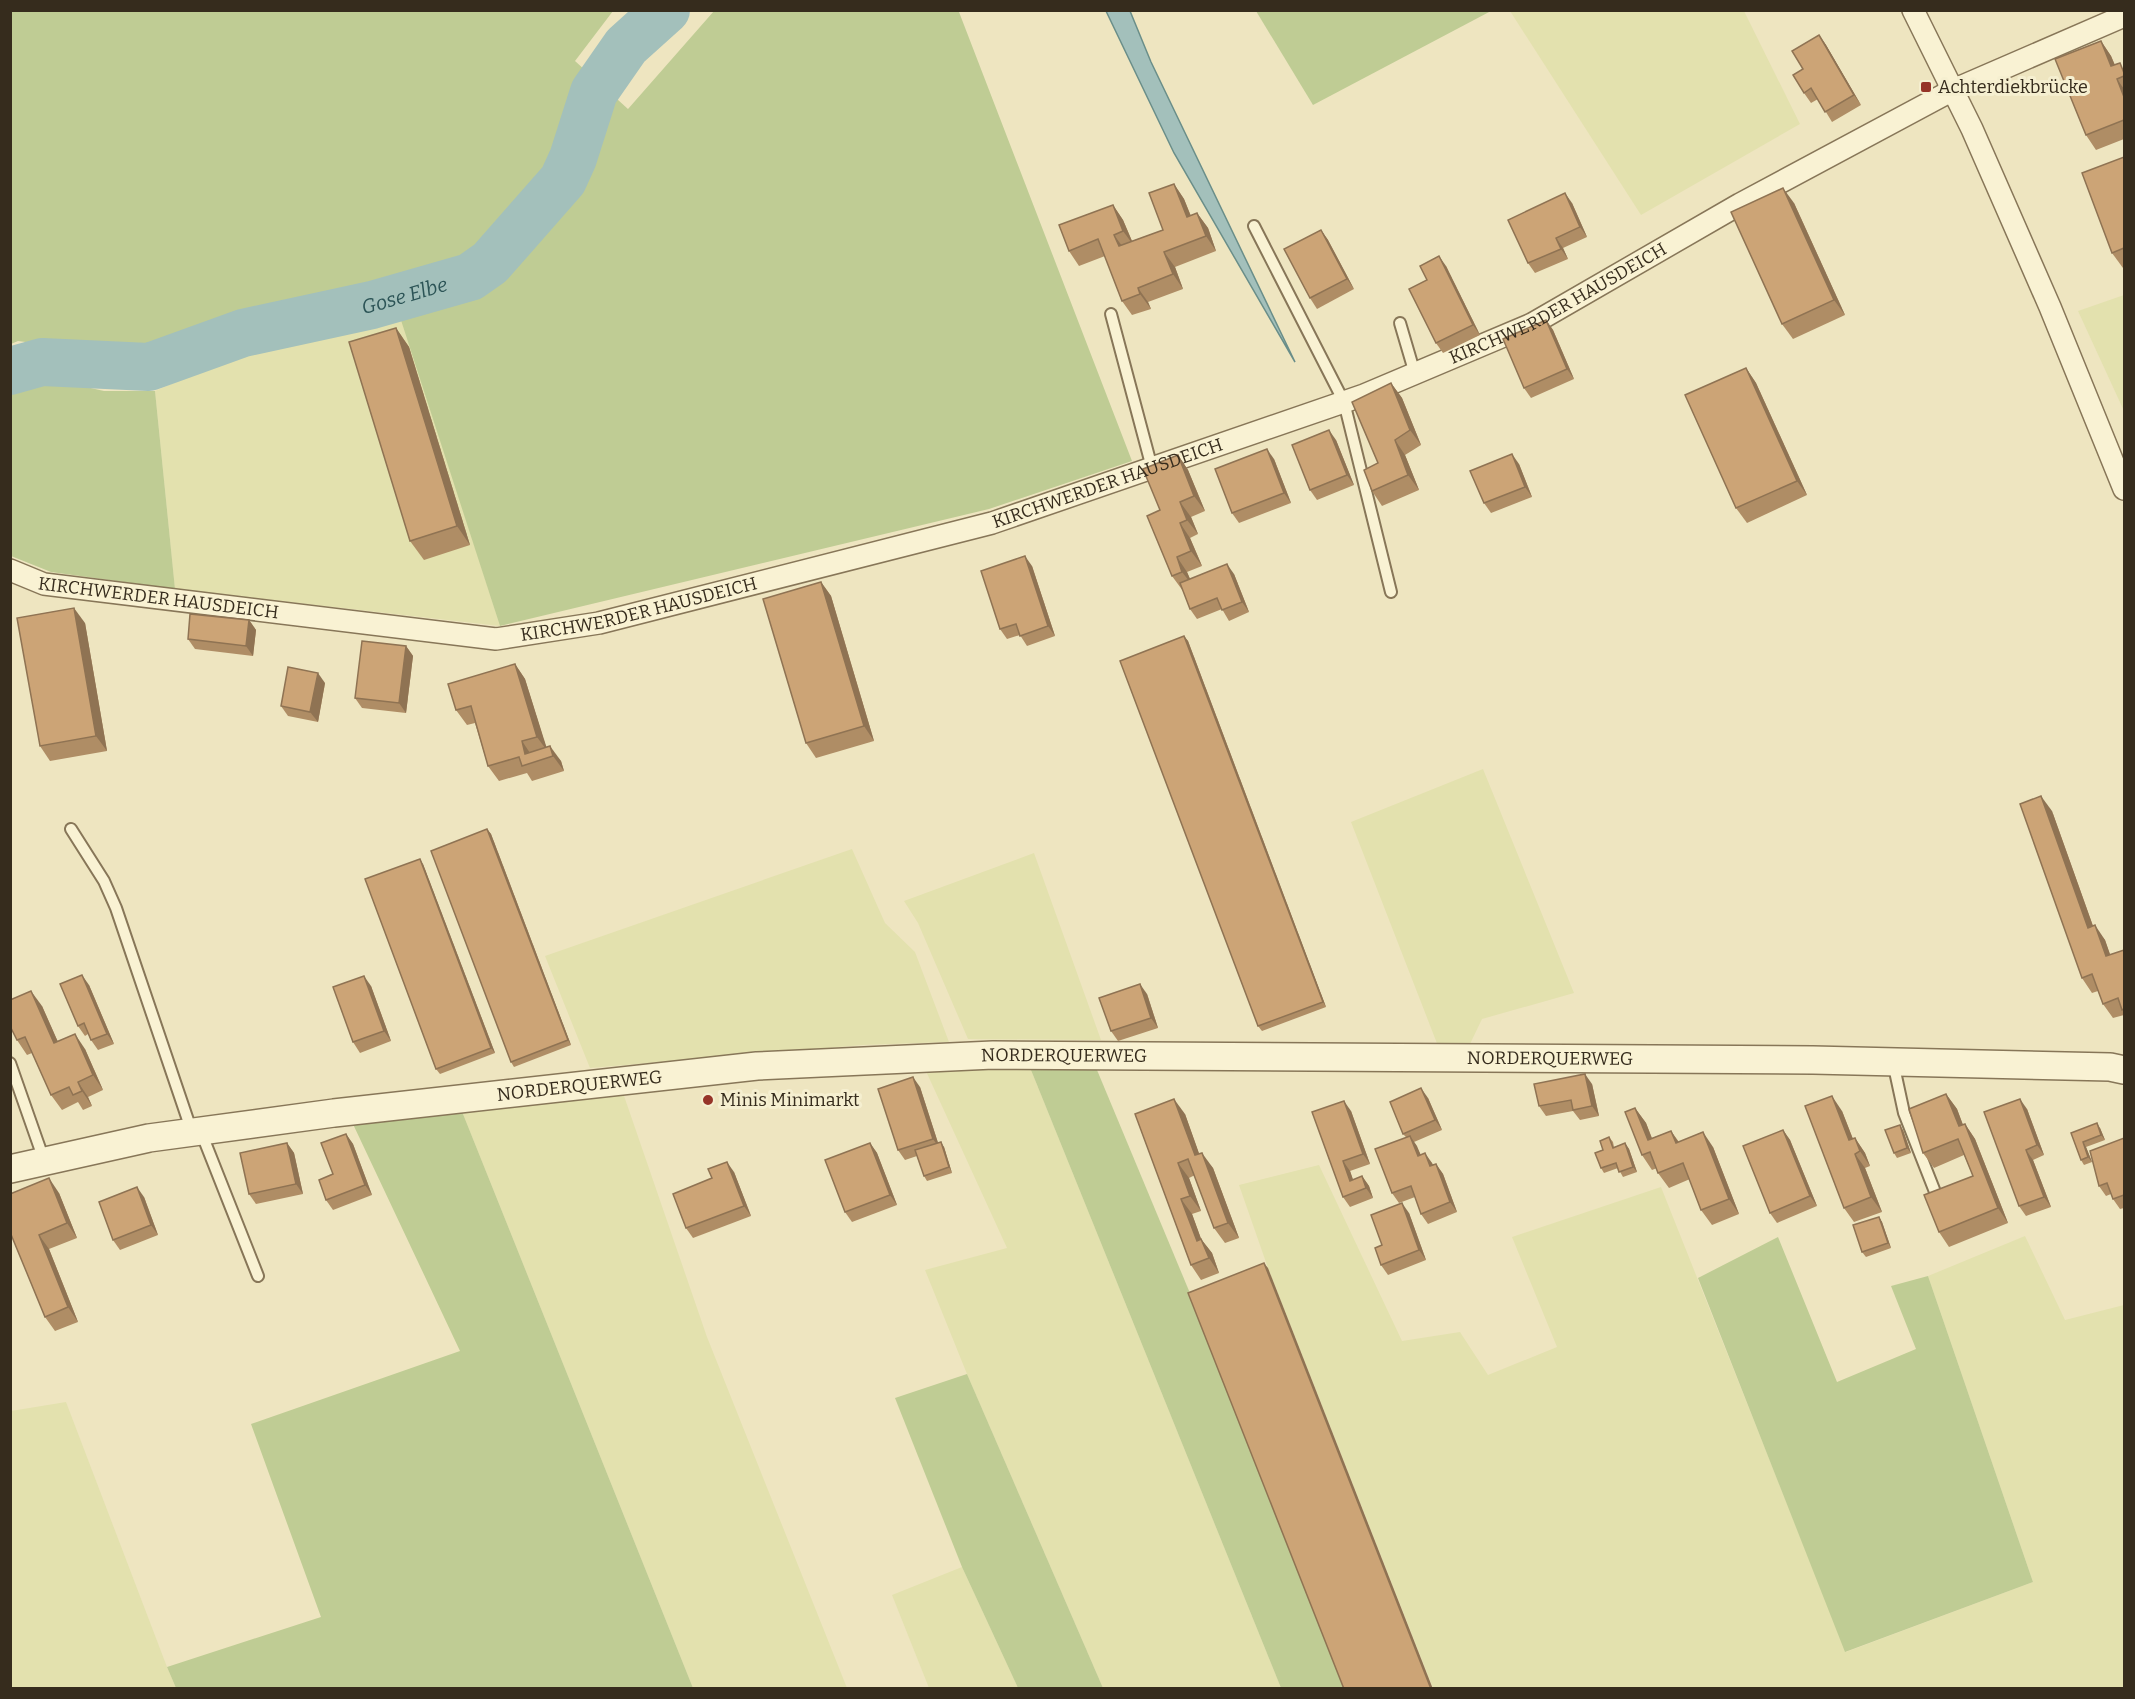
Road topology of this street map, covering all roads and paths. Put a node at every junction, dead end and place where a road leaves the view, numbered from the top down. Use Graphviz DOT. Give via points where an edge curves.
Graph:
graph roads {
  1 [pos="1913,10"];
  2 [pos="2124,16"];
  3 [pos="1951,90"];
  4 [pos="1254,226"];
  5 [pos="1111,314"];
  6 [pos="1400,322"];
  7 [pos="1415,374"];
  8 [pos="1344,402"];
  9 [pos="1152,468"];
  10 [pos="2124,489"];
  11 [pos="10,570"];
  12 [pos="1391,592"];
  13 [pos="71,829"];
  14 [pos="1893,1062"];
  15 [pos="10,1063"];
  16 [pos="2124,1070"];
  17 [pos="197,1132"];
  18 [pos="44,1160"];
  19 [pos="10,1169"];
  20 [pos="1937,1197"];
  21 [pos="258,1276"];
  1 -- 3 [label="street"];
  2 -- 3 [label="street, KIRCHWERDER HAUSDEICH"];
  3 -- 7 [label="street, KIRCHWERDER HAUSDEICH" via="1740,204 1532,324"];
  3 -- 10 [label="street" via="2041,287"];
  4 -- 8 [label="lane"];
  5 -- 9 [label="lane"];
  6 -- 7 [label="lane"];
  7 -- 8 [label="street, KIRCHWERDER HAUSDEICH"];
  8 -- 9 [label="street, KIRCHWERDER HAUSDEICH"];
  8 -- 12 [label="lane"];
  9 -- 11 [label="street, KIRCHWERDER HAUSDEICH" via="992,523 599,623 496,639 44,584"];
  13 -- 17 [label="lane" via="116,908"];
  14 -- 16 [label="street, NORDERQUERWEG"];
  14 -- 17 [label="street, NORDERQUERWEG" via="993,1055 757,1066"];
  14 -- 20 [label="lane" via="1904,1113"];
  15 -- 18 [label="lane"];
  17 -- 18 [label="street, NORDERQUERWEG" via="149,1137"];
  17 -- 21 [label="lane"];
  18 -- 19 [label="street, NORDERQUERWEG"];
}
